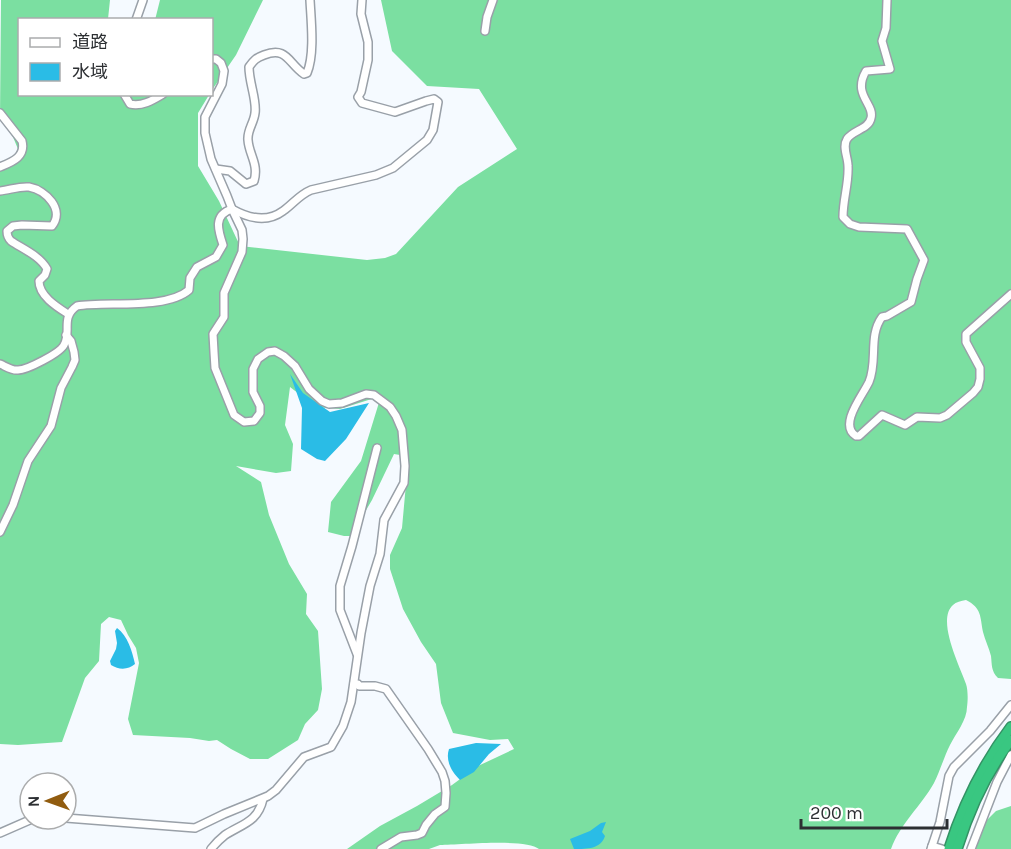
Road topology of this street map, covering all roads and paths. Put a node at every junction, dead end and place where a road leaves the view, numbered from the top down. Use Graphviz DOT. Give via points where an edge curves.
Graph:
graph roads {
  1 [pos="143,0"];
  2 [pos="309,0"];
  3 [pos="362,0"];
  4 [pos="493,0"];
  5 [pos="887,0"];
  6 [pos="137,18"];
  7 [pos="485,31"];
  8 [pos="213,59"];
  9 [pos="125,96"];
  10 [pos="159,96"];
  11 [pos="0,113"];
  12 [pos="0,167"];
  13 [pos="216,169"];
  14 [pos="0,191"];
  15 [pos="232,209"];
  16 [pos="1011,294"];
  17 [pos="68,314"];
  18 [pos="66,335"];
  19 [pos="0,364"];
  20 [pos="377,448"];
  21 [pos="0,532"];
  22 [pos="358,657"];
  23 [pos="354,684"];
  24 [pos="1011,705"];
  25 [pos="1011,727"];
  26 [pos="1011,740"];
  27 [pos="1011,755"];
  28 [pos="263,799"];
  29 [pos="78,819"];
  30 [pos="18,825"];
  31 [pos="0,833"];
  32 [pos="935,848"];
  33 [pos="211,849"];
  34 [pos="381,849"];
  35 [pos="949,849"];
  36 [pos="957,849"];
  37 [pos="971,849"];
  1 -- 6 [label="street"];
  2 -- 13 [label="street" via="312,34 307,73 278,52 256,58 249,67 256,104 247,134 256,164 254,181 246,184 230,171"];
  3 -- 15 [label="street" via="361,14 369,42 358,97 362,103 395,112 434,99 438,102 437,112 428,140 393,168 311,190 274,216 243,216"];
  4 -- 7 [label="street"];
  5 -- 16 [label="street" via="882,41 890,69 866,70 862,77 861,89 872,117 846,143 849,175 843,216 859,227 907,229 924,260 911,302 882,317 877,325 871,379 854,408 850,420 852,434 863,433 882,415 905,424 917,417 940,418 957,408 978,387 980,379 980,368 966,342 966,334"];
  8 -- 13 [label="street" via="221,63 224,71 222,84 205,117 207,142"];
  9 -- 10 [label="street" via="136,106"];
  11 -- 12 [label="street" via="23,147 19,158"];
  13 -- 15 [label="street"];
  14 -- 17 [label="street" via="34,188 55,206 52,226 13,226 7,235 46,265 39,288"];
  15 -- 17 [label="street" via="218,221 223,245 216,257 197,267 184,294 161,301 81,305"];
  15 -- 22 [label="street" via="242,230 242,252 224,293 224,316 213,334 215,368 234,415 244,422 254,421 260,413 253,392 253,369 258,358 275,351 295,366 322,401 342,403 374,395 390,407 402,430 404,483 384,520"];
  17 -- 18 [label="street"];
  18 -- 19 [label="street" via="60,350 21,370"];
  18 -- 21 [label="street" via="75,360 61,388 51,426 28,461"];
  20 -- 22 [label="street" via="340,586 340,609"];
  22 -- 23 [label="street"];
  23 -- 28 [label="street" via="343,726 331,747 304,757 276,790"];
  23 -- 34 [label="street" via="386,689 446,781 445,807 422,833 401,837"];
  24 -- 32 [label="street" via="949,776"];
  25 -- 35 [label="highway" via="977,780"];
  26 -- 36 [label="highway" via="972,808"];
  27 -- 37 [label="street" via="996,782"];
  28 -- 29 [label="street" via="195,828"];
  28 -- 33 [label="street" via="246,825 224,836"];
  30 -- 31 [label="street"];
}
